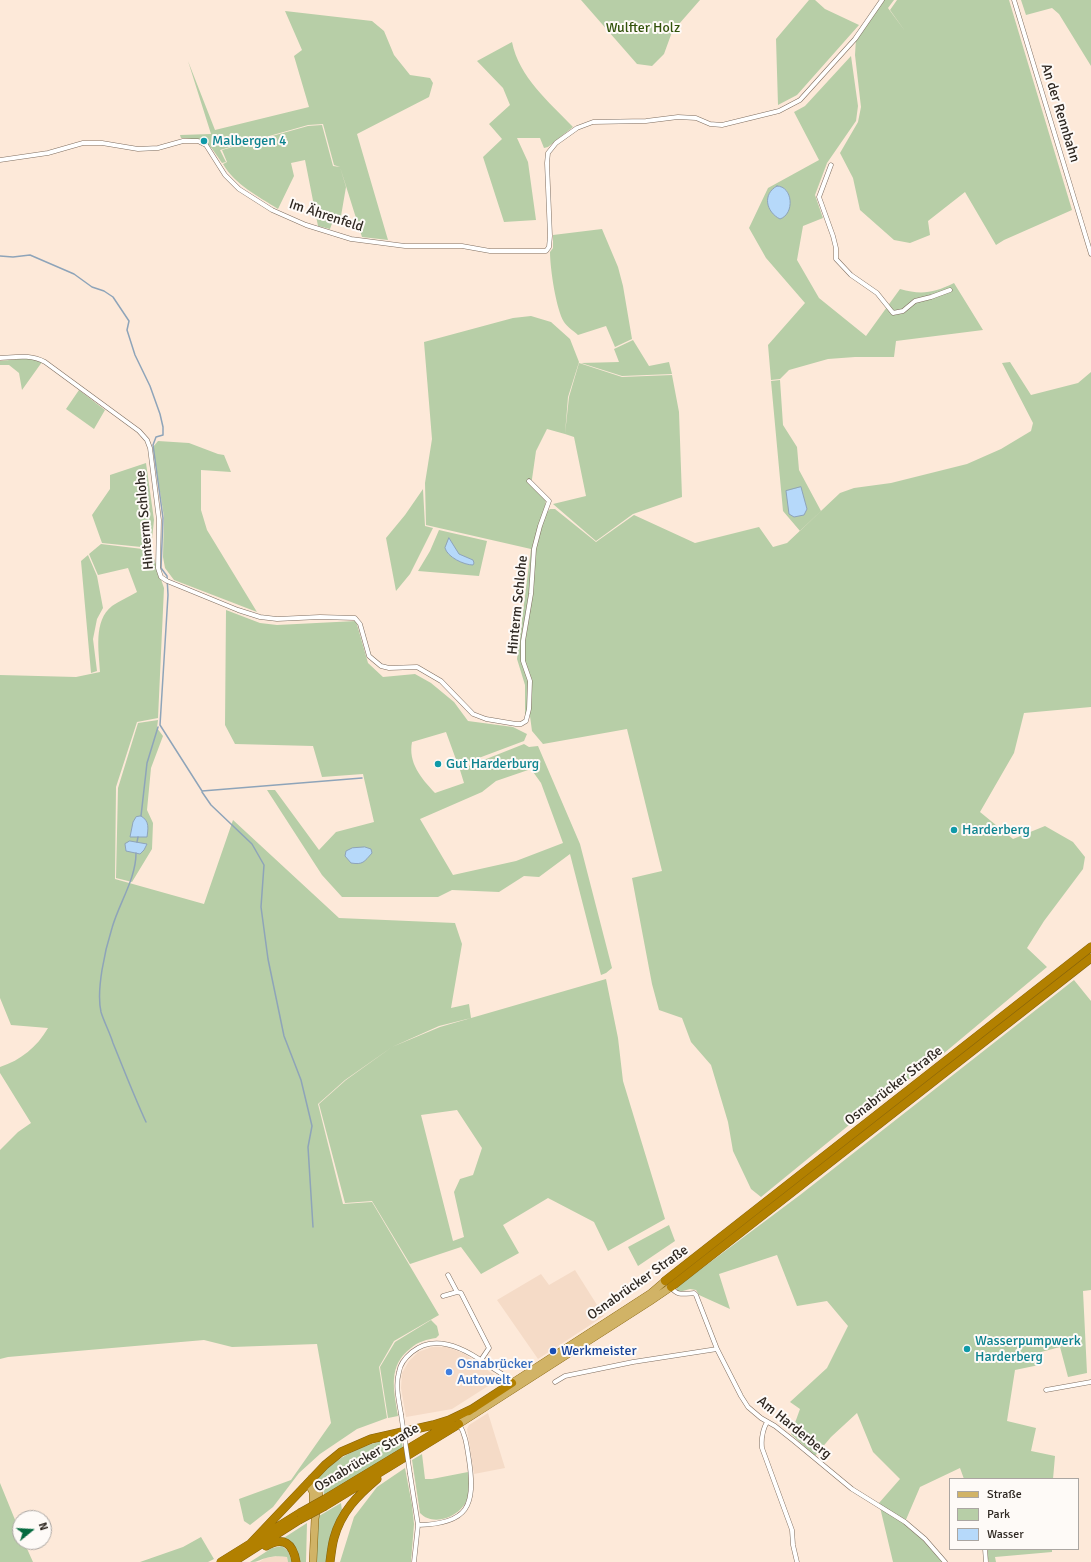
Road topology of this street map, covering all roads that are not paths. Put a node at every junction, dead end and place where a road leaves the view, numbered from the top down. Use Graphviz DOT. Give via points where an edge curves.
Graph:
graph roads {
  1 [pos="882,0"];
  2 [pos="1014,0"];
  3 [pos="0,160"];
  4 [pos="831,165"];
  5 [pos="1091,254"];
  6 [pos="950,290"];
  7 [pos="0,358"];
  8 [pos="530,481"];
  9 [pos="1091,947"];
  10 [pos="1091,958"];
  11 [pos="1046,988"];
  12 [pos="448,1275"];
  13 [pos="668,1284"];
  14 [pos="457,1292"];
  15 [pos="443,1296"];
  16 [pos="717,1349"];
  17 [pos="481,1360"];
  18 [pos="555,1382"];
  19 [pos="1091,1382"];
  20 [pos="512,1383"];
  21 [pos="1046,1390"];
  22 [pos="474,1408"];
  23 [pos="767,1422"];
  24 [pos="459,1424"];
  25 [pos="391,1467"];
  26 [pos="310,1480"];
  27 [pos="325,1502"];
  28 [pos="300,1516"];
  29 [pos="418,1525"];
  30 [pos="251,1543"];
  31 [pos="985,1550"];
  32 [pos="249,1552"];
  33 [pos="220,1562"];
  34 [pos="233,1562"];
  35 [pos="296,1562"];
  36 [pos="310,1562"];
  37 [pos="313,1562"];
  38 [pos="330,1562"];
  39 [pos="414,1562"];
  40 [pos="797,1562"];
  41 [pos="945,1562"];
  42 [pos="986,1562"];
  1 -- 3 [label="street, Im Ährenfeld" via="855,39 800,100 779,111 722,125 710,124 696,118 678,117 646,121 593,122 577,128 556,143 548,153 547,163 550,236 546,251 490,251 462,246 404,246 351,239 306,225 272,210 239,189 225,175 206,145 198,141 138,149 102,143 83,143 29,157"];
  2 -- 5 [label="street, An der Rennbahn"];
  4 -- 6 [label="street" via="819,197 834,242 836,259 851,275 877,293 893,312 903,311 915,301"];
  7 -- 8 [label="street, Hinterm Schlohe" via="38,358 139,431 147,440 159,520 158,568 161,577 260,617 355,618 360,624 369,656 380,666 417,667 441,682 473,714 486,719 521,724 526,721 529,709 530,681 523,661 523,641 531,594 534,549 549,501"];
  9 -- 11 [label="highway"];
  10 -- 11 [label="highway"];
  11 -- 13 [label="highway, Osnabrücker Straße"];
  12 -- 14 [label="street"];
  13 -- 16 [label="street, Am Harderberg" via="680,1295 696,1294"];
  13 -- 20 [label="main road, Osnabrücker Straße"];
  13 -- 24 [label="main road, Osnabrücker Straße" via="642,1307"];
  14 -- 15 [label="street"];
  14 -- 17 [label="street" via="461,1293 489,1348"];
  16 -- 18 [label="street" via="634,1362 566,1376"];
  16 -- 23 [label="street, Am Harderberg" via="744,1402"];
  17 -- 20 [label="street"];
  17 -- 29 [label="street, bridge" via="447,1343 431,1343 416,1349 406,1358 399,1371 397,1388"];
  19 -- 21 [label="street"];
  20 -- 22 [label="highway, Osnabrücker Straße"];
  22 -- 26 [label="highway" via="450,1420 358,1444 324,1464"];
  22 -- 27 [label="highway, Osnabrücker Straße"];
  23 -- 40 [label="street" via="762,1431 762,1448 792,1530"];
  23 -- 41 [label="street, Am Harderberg" via="852,1489 905,1522 925,1539"];
  24 -- 25 [label="highway, Osnabrücker Straße"];
  24 -- 29 [label="street" via="465,1436 472,1488 470,1500 466,1509 454,1519"];
  25 -- 27 [label="highway, Osnabrücker Straße"];
  25 -- 38 [label="highway" via="359,1495 345,1513 334,1537"];
  26 -- 30 [label="highway"];
  26 -- 36 [label="main road" via="314,1497"];
  26 -- 37 [label="main road" via="318,1489 319,1496"];
  27 -- 28 [label="highway, Osnabrücker Straße, bridge"];
  28 -- 30 [label="highway, Osnabrücker Straße"];
  28 -- 32 [label="highway, Osnabrücker Straße"];
  29 -- 39 [label="street"];
  30 -- 33 [label="highway, Osnabrücker Straße"];
  31 -- 42 [label="street"];
  32 -- 34 [label="highway, Osnabrücker Straße"];
  32 -- 35 [label="highway" via="279,1541 292,1548"];
}
